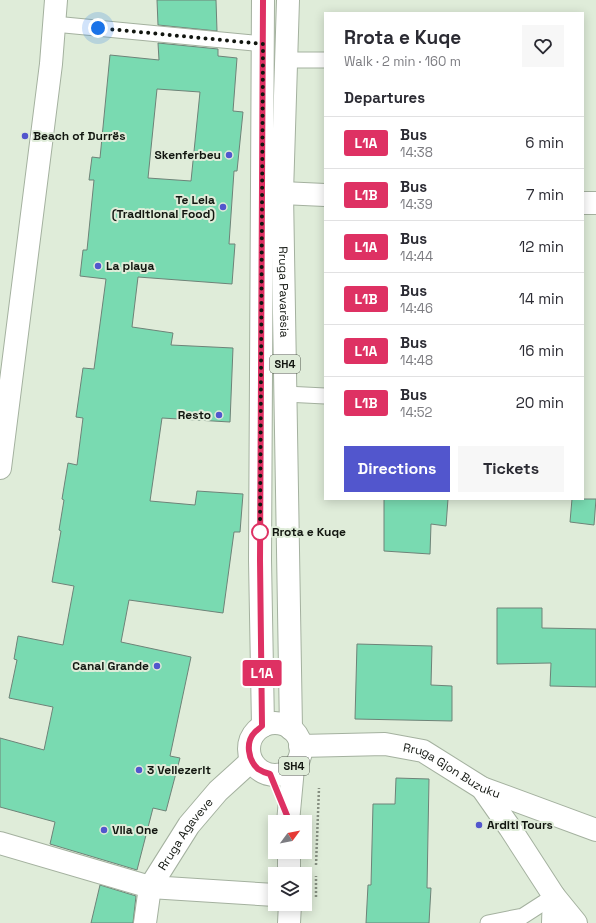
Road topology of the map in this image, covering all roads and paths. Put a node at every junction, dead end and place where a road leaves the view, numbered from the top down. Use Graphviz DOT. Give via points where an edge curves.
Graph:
graph roads {
  1 [pos="56,0"];
  2 [pos="263,0"];
  3 [pos="288,0"];
  4 [pos="54,24"];
  5 [pos="263,44"];
  6 [pos="286,60"];
  7 [pos="324,60"];
  8 [pos="272,192"];
  9 [pos="324,195"];
  10 [pos="584,203"];
  11 [pos="596,203"];
  12 [pos="285,394"];
  13 [pos="324,396"];
  14 [pos="0,468"];
  15 [pos="262,726"];
  16 [pos="304,740"];
  17 [pos="251,761"];
  18 [pos="293,768"];
  19 [pos="270,774"];
  20 [pos="482,788"];
  21 [pos="286,815"];
  22 [pos="288,815"];
  23 [pos="596,830"];
  24 [pos="0,843"];
  25 [pos="150,887"];
  26 [pos="268,895"];
  27 [pos="554,896"];
  28 [pos="316,901"];
  29 [pos="290,911"];
  30 [pos="144,923"];
  31 [pos="289,923"];
  32 [pos="488,923"];
  33 [pos="553,923"];
  34 [pos="576,923"];
  1 -- 4 [label="main road"];
  2 -- 5 [label="main road, Rruga Pavarësia / SH4"];
  3 -- 6 [label="main road, Rruga Pavarësia / SH4"];
  4 -- 5 [label="lane"];
  4 -- 14 [label="main road"];
  5 -- 8 [label="main road, Rruga Pavarësia / SH4"];
  6 -- 7 [label="lane"];
  6 -- 8 [label="main road, Rruga Pavarësia / SH4"];
  8 -- 9 [label="main road"];
  8 -- 12 [label="main road, Rruga Pavarësia / SH4"];
  8 -- 15 [label="main road, Rruga Pavarësia / SH4" via="260,560"];
  10 -- 11 [label="main road"];
  12 -- 13 [label="lane"];
  12 -- 16 [label="main road, Rruga Pavarësia / SH4"];
  15 -- 16 [label="main road" via="282,724"];
  15 -- 17 [label="main road" via="254,732 250,741"];
  16 -- 18 [label="main road, SH4"];
  16 -- 20 [label="main road, Rruga Gjon Buzuku" via="386,744 423,752"];
  16 -- 28 [label="path"];
  17 -- 19 [label="main road, SH4" via="259,770"];
  17 -- 25 [label="main road, Rruga Agaveve" via="218,791 189,825"];
  18 -- 19 [label="main road, SH4" via="282,774"];
  18 -- 22 [label="main road, SH4"];
  19 -- 21 [label="main road, SH4"];
  20 -- 23 [label="main road, Rruga Gjon Buzuku"];
  20 -- 27 [label="main road"];
  24 -- 25 [label="main road"];
  25 -- 26 [label="main road"];
  25 -- 30 [label="main road, Rruga Agaveve"];
  27 -- 32 [label="lane" via="522,916"];
  27 -- 33 [label="main road"];
  27 -- 34 [label="main road"];
  29 -- 31 [label="main road"];
}
